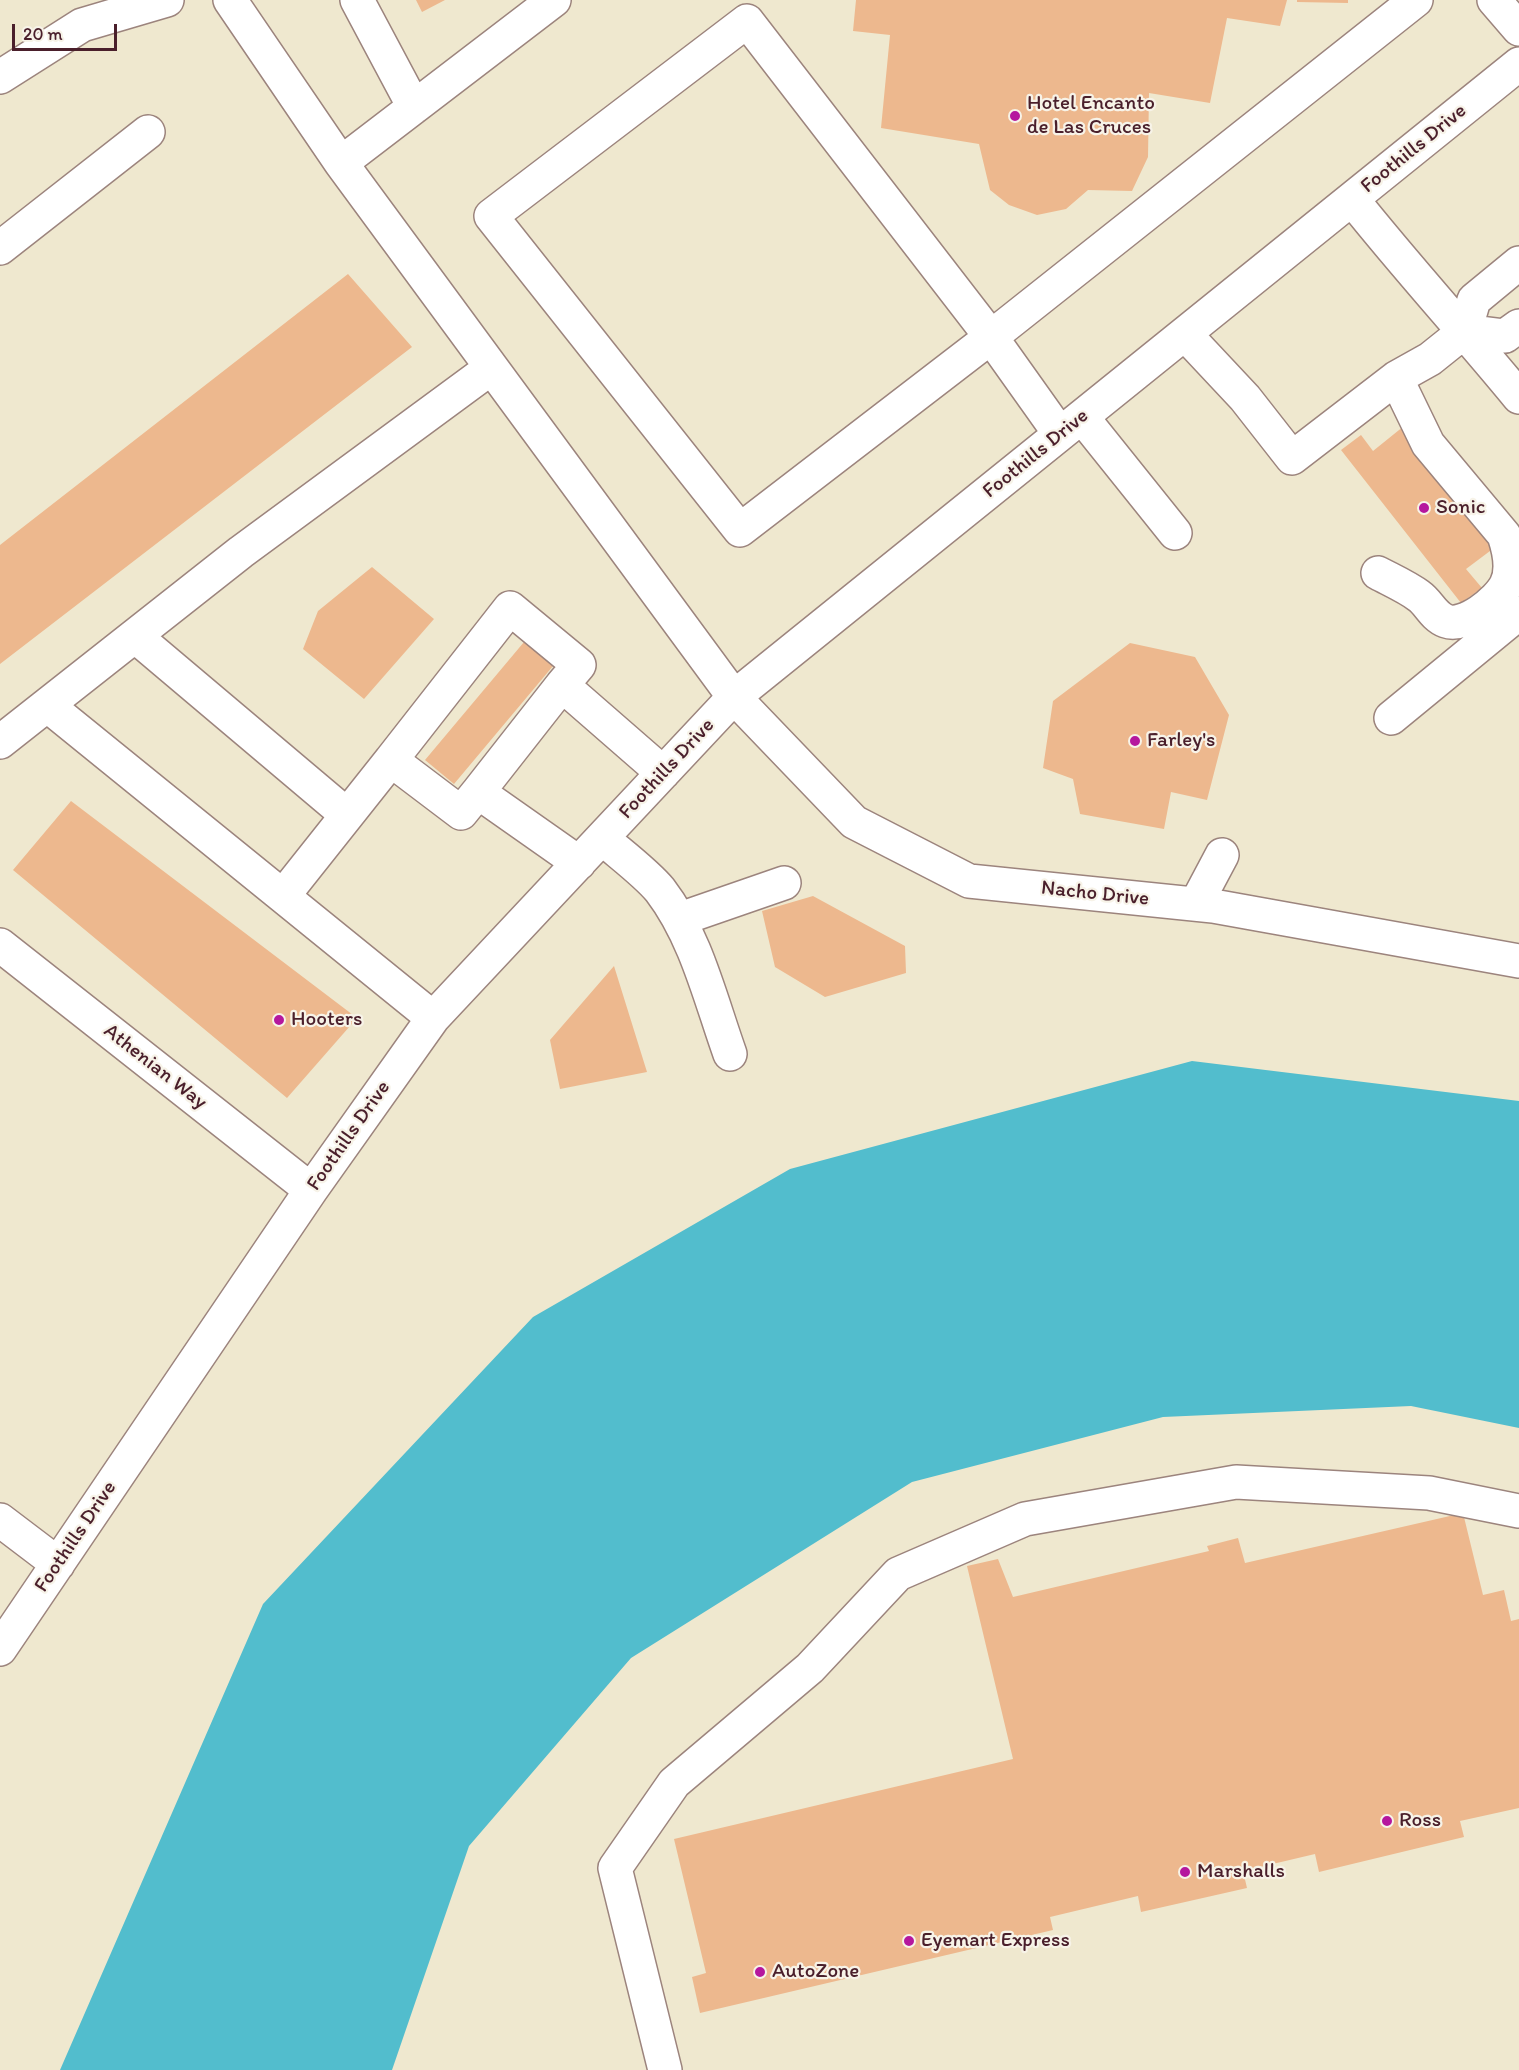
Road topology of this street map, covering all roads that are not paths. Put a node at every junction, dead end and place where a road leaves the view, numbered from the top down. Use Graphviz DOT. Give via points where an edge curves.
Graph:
graph roads {
  1 [pos="167,0"];
  2 [pos="230,0"];
  3 [pos="357,0"];
  4 [pos="554,0"];
  5 [pos="1416,0"];
  6 [pos="1494,0"];
  7 [pos="749,11"];
  8 [pos="1519,29"];
  9 [pos="1519,64"];
  10 [pos="0,77"];
  11 [pos="414,107"];
  12 [pos="148,132"];
  13 [pos="341,163"];
  14 [pos="1352,199"];
  15 [pos="2,242"];
  16 [pos="1519,263"];
  17 [pos="1519,326"];
  18 [pos="1465,331"];
  19 [pos="1185,334"];
  20 [pos="991,337"];
  21 [pos="491,368"];
  22 [pos="1396,378"];
  23 [pos="1519,397"];
  24 [pos="1071,426"];
  25 [pos="1176,533"];
  26 [pos="1378,573"];
  27 [pos="1519,613"];
  28 [pos="135,636"];
  29 [pos="562,686"];
  30 [pos="734,697"];
  31 [pos="47,705"];
  32 [pos="1391,718"];
  33 [pos="0,742"];
  34 [pos="391,760"];
  35 [pos="663,773"];
  36 [pos="478,792"];
  37 [pos="347,815"];
  38 [pos="602,838"];
  39 [pos="1222,855"];
  40 [pos="579,863"];
  41 [pos="784,883"];
  42 [pos="283,896"];
  43 [pos="1196,904"];
  44 [pos="680,919"];
  45 [pos="0,945"];
  46 [pos="1519,961"];
  47 [pos="433,1018"];
  48 [pos="730,1054"];
  49 [pos="311,1190"];
  50 [pos="1519,1511"];
  51 [pos="0,1520"];
  52 [pos="58,1564"];
  53 [pos="0,1649"];
  54 [pos="665,2070"];
  1 -- 10 [label="street" via="82,25"];
  2 -- 13 [label="street, Nacho Drive"];
  3 -- 11 [label="street"];
  4 -- 11 [label="street"];
  5 -- 20 [label="street"];
  6 -- 8 [label="street"];
  7 -- 20 [label="street"];
  7 -- 20 [label="street" via="490,216 740,530"];
  9 -- 14 [label="street, Foothills Drive"];
  11 -- 13 [label="street"];
  12 -- 15 [label="street"];
  13 -- 21 [label="street, Nacho Drive"];
  14 -- 18 [label="street"];
  14 -- 19 [label="street, Foothills Drive"];
  16 -- 18 [label="street" via="1474,300"];
  17 -- 18 [label="street" via="1505,336"];
  18 -- 22 [label="street" via="1430,359"];
  18 -- 23 [label="street"];
  19 -- 22 [label="street" via="1245,398 1292,458"];
  19 -- 24 [label="street, Foothills Drive"];
  20 -- 24 [label="street"];
  21 -- 28 [label="street"];
  21 -- 30 [label="street, Nacho Drive"];
  22 -- 26 [label="street" via="1428,444 1504,535 1510,568 1506,585 1495,599 1461,621 1448,622 1437,616 1420,596"];
  24 -- 25 [label="street"];
  24 -- 30 [label="street, Foothills Drive"];
  27 -- 32 [label="street"];
  28 -- 31 [label="street"];
  28 -- 37 [label="street"];
  29 -- 34 [label="street" via="579,665 510,608"];
  29 -- 35 [label="street"];
  29 -- 36 [label="street"];
  30 -- 35 [label="street, Foothills Drive"];
  30 -- 43 [label="street, Nacho Drive" via="854,822 969,881"];
  31 -- 33 [label="street"];
  31 -- 42 [label="street"];
  34 -- 36 [label="street" via="461,813"];
  34 -- 37 [label="street"];
  35 -- 38 [label="street, Foothills Drive"];
  36 -- 40 [label="street"];
  37 -- 42 [label="street"];
  38 -- 40 [label="street, Foothills Drive"];
  38 -- 44 [label="street" via="658,888"];
  39 -- 43 [label="street"];
  40 -- 47 [label="street, Foothills Drive"];
  41 -- 44 [label="street"];
  42 -- 47 [label="street"];
  43 -- 46 [label="street, Nacho Drive"];
  44 -- 48 [label="street"];
  45 -- 49 [label="street, Athenian Way"];
  47 -- 49 [label="street, Foothills Drive"];
  49 -- 52 [label="street, Foothills Drive"];
  50 -- 54 [label="street" via="1429,1493 1236,1482 1025,1519 898,1574 810,1668 674,1783 615,1868"];
  51 -- 52 [label="street"];
  52 -- 53 [label="street, Foothills Drive"];
}
